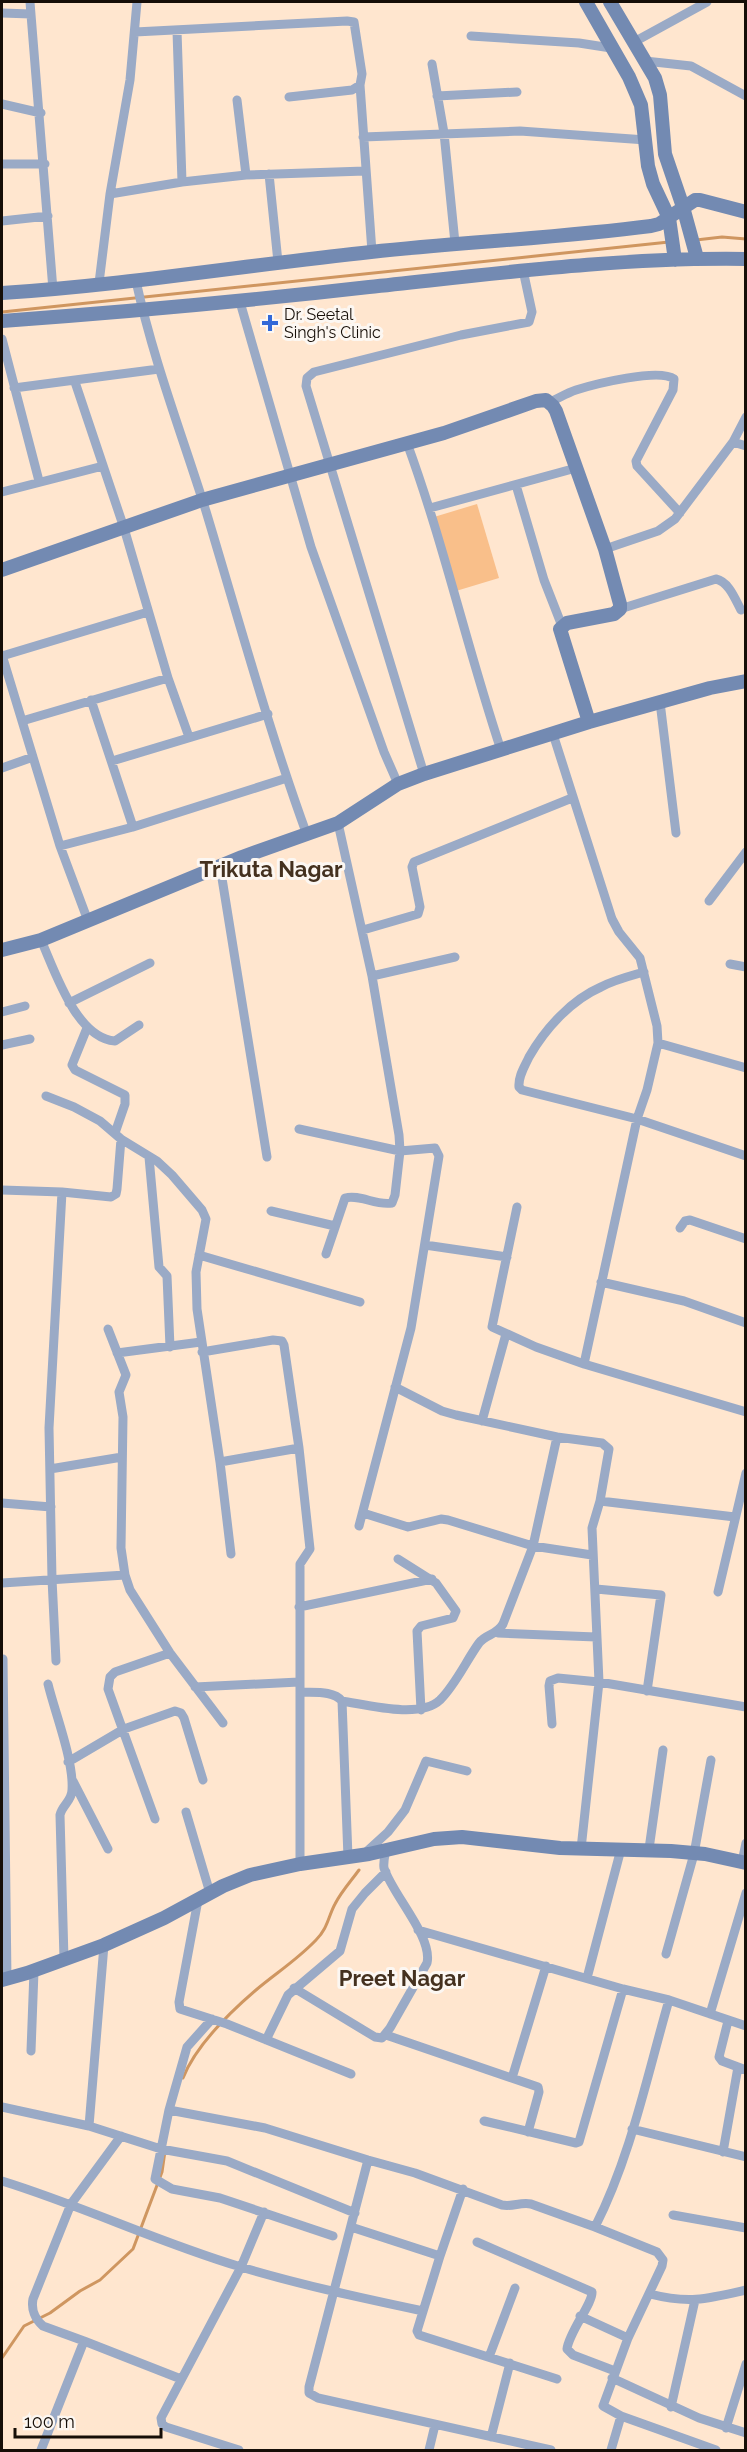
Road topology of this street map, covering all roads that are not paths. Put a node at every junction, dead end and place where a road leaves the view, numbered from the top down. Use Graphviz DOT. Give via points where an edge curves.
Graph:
graph roads {
  1 [pos="30,2"];
  2 [pos="137,2"];
  3 [pos="586,2"];
  4 [pos="610,2"];
  5 [pos="707,2"];
  6 [pos="2,13"];
  7 [pos="31,14"];
  8 [pos="177,31"];
  9 [pos="135,32"];
  10 [pos="471,36"];
  11 [pos="611,48"];
  12 [pos="640,52"];
  13 [pos="432,64"];
  14 [pos="625,70"];
  15 [pos="360,85"];
  16 [pos="517,92"];
  17 [pos="437,96"];
  18 [pos="746,96"];
  19 [pos="289,97"];
  20 [pos="237,100"];
  21 [pos="2,104"];
  22 [pos="41,113"];
  23 [pos="444,133"];
  24 [pos="363,136"];
  25 [pos="646,140"];
  26 [pos="2,164"];
  27 [pos="45,164"];
  28 [pos="365,171"];
  29 [pos="269,174"];
  30 [pos="246,176"];
  31 [pos="182,182"];
  32 [pos="110,194"];
  33 [pos="683,207"];
  34 [pos="746,212"];
  35 [pos="48,216"];
  36 [pos="669,218"];
  37 [pos="2,221"];
  38 [pos="455,243"];
  39 [pos="372,252"];
  40 [pos="697,258"];
  41 [pos="675,260"];
  42 [pos="746,260"];
  43 [pos="278,262"];
  44 [pos="524,270"];
  45 [pos="99,283"];
  46 [pos="136,285"];
  47 [pos="53,290"];
  48 [pos="2,293"];
  49 [pos="240,302"];
  50 [pos="141,308"];
  51 [pos="2,321"];
  52 [pos="2,339"];
  53 [pos="159,369"];
  54 [pos="75,382"];
  55 [pos="14,388"];
  56 [pos="550,402"];
  57 [pos="746,417"];
  58 [pos="733,442"];
  59 [pos="406,443"];
  60 [pos="746,446"];
  61 [pos="329,464"];
  62 [pos="103,466"];
  63 [pos="576,468"];
  64 [pos="291,476"];
  65 [pos="39,481"];
  66 [pos="516,485"];
  67 [pos="2,492"];
  68 [pos="202,500"];
  69 [pos="430,508"];
  70 [pos="680,513"];
  71 [pos="124,528"];
  72 [pos="605,549"];
  73 [pos="2,570"];
  74 [pos="620,609"];
  75 [pos="741,610"];
  76 [pos="148,612"];
  77 [pos="562,626"];
  78 [pos="2,656"];
  79 [pos="168,678"];
  80 [pos="746,681"];
  81 [pos="11,692"];
  82 [pos="2,695"];
  83 [pos="91,700"];
  84 [pos="660,702"];
  85 [pos="268,714"];
  86 [pos="22,722"];
  87 [pos="589,722"];
  88 [pos="553,734"];
  89 [pos="189,736"];
  90 [pos="501,750"];
  91 [pos="33,757"];
  92 [pos="112,761"];
  93 [pos="2,768"];
  94 [pos="424,774"];
  95 [pos="286,778"];
  96 [pos="398,784"];
  97 [pos="573,798"];
  98 [pos="338,823"];
  99 [pos="133,827"];
  100 [pos="676,833"];
  101 [pos="307,835"];
  102 [pos="60,846"];
  103 [pos="746,852"];
  104 [pos="220,866"];
  105 [pos="709,901"];
  106 [pos="88,921"];
  107 [pos="363,930"];
  108 [pos="41,940"];
  109 [pos="2,950"];
  110 [pos="455,957"];
  111 [pos="150,963"];
  112 [pos="730,964"];
  113 [pos="746,967"];
  114 [pos="644,972"];
  115 [pos="372,976"];
  116 [pos="69,1003"];
  117 [pos="25,1006"];
  118 [pos="2,1012"];
  119 [pos="139,1025"];
  120 [pos="87,1028"];
  121 [pos="30,1039"];
  122 [pos="658,1043"];
  123 [pos="2,1045"];
  124 [pos="746,1068"];
  125 [pos="46,1096"];
  126 [pos="637,1119"];
  127 [pos="299,1129"];
  128 [pos="118,1136"];
  129 [pos="400,1151"];
  130 [pos="746,1156"];
  131 [pos="149,1157"];
  132 [pos="267,1157"];
  133 [pos="2,1190"];
  134 [pos="62,1192"];
  135 [pos="517,1207"];
  136 [pos="271,1211"];
  137 [pos="335,1226"];
  138 [pos="680,1228"];
  139 [pos="746,1239"];
  140 [pos="425,1245"];
  141 [pos="326,1254"];
  142 [pos="199,1255"];
  143 [pos="507,1257"];
  144 [pos="602,1282"];
  145 [pos="360,1302"];
  146 [pos="746,1323"];
  147 [pos="108,1329"];
  148 [pos="506,1334"];
  149 [pos="170,1347"];
  150 [pos="202,1347"];
  151 [pos="117,1353"];
  152 [pos="584,1364"];
  153 [pos="395,1387"];
  154 [pos="746,1412"];
  155 [pos="482,1421"];
  156 [pos="557,1437"];
  157 [pos="299,1448"];
  158 [pos="122,1457"];
  159 [pos="220,1462"];
  160 [pos="50,1468"];
  161 [pos="746,1473"];
  162 [pos="600,1501"];
  163 [pos="2,1503"];
  164 [pos="51,1507"];
  165 [pos="363,1513"];
  166 [pos="735,1518"];
  167 [pos="359,1526"];
  168 [pos="532,1545"];
  169 [pos="231,1554"];
  170 [pos="592,1554"];
  171 [pos="398,1559"];
  172 [pos="125,1575"];
  173 [pos="52,1579"];
  174 [pos="432,1579"];
  175 [pos="2,1582"];
  176 [pos="596,1589"];
  177 [pos="718,1592"];
  178 [pos="299,1607"];
  179 [pos="498,1633"];
  180 [pos="596,1637"];
  181 [pos="170,1653"];
  182 [pos="3,1659"];
  183 [pos="56,1661"];
  184 [pos="599,1682"];
  185 [pos="48,1684"];
  186 [pos="195,1687"];
  187 [pos="300,1687"];
  188 [pos="646,1691"];
  189 [pos="342,1701"];
  190 [pos="746,1707"];
  191 [pos="421,1710"];
  192 [pos="223,1723"];
  193 [pos="552,1724"];
  194 [pos="124,1729"];
  195 [pos="663,1750"];
  196 [pos="711,1760"];
  197 [pos="68,1762"];
  198 [pos="467,1771"];
  199 [pos="71,1776"];
  200 [pos="203,1780"];
  201 [pos="3,1795"];
  202 [pos="186,1812"];
  203 [pos="155,1819"];
  204 [pos="746,1843"];
  205 [pos="108,1849"];
  206 [pos="580,1849"];
  207 [pos="621,1849"];
  208 [pos="649,1849"];
  209 [pos="374,1852"];
  210 [pos="694,1854"];
  211 [pos="348,1857"];
  212 [pos="744,1863"];
  213 [pos="300,1864"];
  214 [pos="386,1872"];
  215 [pos="746,1893"];
  216 [pos="204,1897"];
  217 [pos="418,1930"];
  218 [pos="104,1945"];
  219 [pos="666,1954"];
  220 [pos="64,1959"];
  221 [pos="546,1966"];
  222 [pos="34,1971"];
  223 [pos="587,1978"];
  224 [pos="4,1980"];
  225 [pos="294,1988"];
  226 [pos="623,1989"];
  227 [pos="669,2000"];
  228 [pos="710,2014"];
  229 [pos="214,2019"];
  230 [pos="728,2021"];
  231 [pos="746,2026"];
  232 [pos="386,2035"];
  233 [pos="266,2040"];
  234 [pos="31,2051"];
  235 [pos="742,2068"];
  236 [pos="351,2074"];
  237 [pos="512,2078"];
  238 [pos="2,2107"];
  239 [pos="170,2110"];
  240 [pos="484,2121"];
  241 [pos="89,2126"];
  242 [pos="632,2129"];
  243 [pos="528,2132"];
  244 [pos="121,2136"];
  245 [pos="162,2149"];
  246 [pos="723,2152"];
  247 [pos="746,2157"];
  248 [pos="368,2160"];
  249 [pos="2,2182"];
  250 [pos="464,2189"];
  251 [pos="71,2204"];
  252 [pos="264,2212"];
  253 [pos="355,2213"];
  254 [pos="673,2215"];
  255 [pos="595,2226"];
  256 [pos="351,2227"];
  257 [pos="746,2228"];
  258 [pos="333,2236"];
  259 [pos="477,2242"];
  260 [pos="440,2256"];
  261 [pos="241,2267"];
  262 [pos="515,2288"];
  263 [pos="746,2290"];
  264 [pos="333,2292"];
  265 [pos="650,2294"];
  266 [pos="695,2300"];
  267 [pos="423,2311"];
  268 [pos="580,2316"];
  269 [pos="628,2338"];
  270 [pos="84,2341"];
  271 [pos="489,2357"];
  272 [pos="510,2363"];
  273 [pos="746,2364"];
  274 [pos="613,2374"];
  275 [pos="181,2379"];
  276 [pos="556,2379"];
  277 [pos="671,2407"];
  278 [pos="621,2416"];
  279 [pos="435,2425"];
  280 [pos="726,2428"];
  281 [pos="746,2433"];
  282 [pos="491,2437"];
  283 [pos="232,2450"];
  284 [pos="42,2451"];
  285 [pos="429,2451"];
  286 [pos="551,2451"];
  287 [pos="611,2451"];
  288 [pos="717,2451"];
  1 -- 7 [label="street"];
  2 -- 9 [label="street"];
  3 -- 11 [label="street"];
  4 -- 12 [label="street"];
  5 -- 12 [label="street"];
  6 -- 7 [label="street"];
  7 -- 22 [label="street"];
  8 -- 9 [label="street"];
  8 -- 15 [label="street" via="351,21 356,27"];
  8 -- 31 [label="street"];
  9 -- 32 [label="street"];
  10 -- 11 [label="street"];
  11 -- 14 [label="street"];
  12 -- 14 [label="street"];
  12 -- 18 [label="street" via="691,66"];
  12 -- 33 [label="street" via="660,94 665,154"];
  13 -- 17 [label="street"];
  14 -- 25 [label="street" via="641,105"];
  15 -- 19 [label="street" via="352,90"];
  15 -- 24 [label="street"];
  16 -- 17 [label="street"];
  17 -- 23 [label="street"];
  20 -- 30 [label="street"];
  21 -- 22 [label="street"];
  22 -- 27 [label="street"];
  23 -- 24 [label="street"];
  23 -- 25 [label="street" via="552,132"];
  23 -- 38 [label="street"];
  24 -- 28 [label="street"];
  25 -- 36 [label="street" via="650,176"];
  26 -- 27 [label="street"];
  27 -- 35 [label="street"];
  28 -- 29 [label="street"];
  28 -- 39 [label="street"];
  29 -- 30 [label="street"];
  29 -- 43 [label="street"];
  30 -- 31 [label="street"];
  31 -- 32 [label="street"];
  32 -- 45 [label="street"];
  33 -- 34 [label="street" via="700,200"];
  33 -- 36 [label="street"];
  33 -- 40 [label="street"];
  35 -- 37 [label="street"];
  35 -- 47 [label="street"];
  36 -- 38 [label="street" via="642,228"];
  36 -- 41 [label="street"];
  38 -- 39 [label="street"];
  39 -- 43 [label="street"];
  40 -- 41 [label="street"];
  40 -- 42 [label="street"];
  41 -- 44 [label="street"];
  43 -- 46 [label="street"];
  44 -- 49 [label="street"];
  44 -- 61 [label="street" via="532,312 529,322 461,335 310,375 306,386"];
  45 -- 46 [label="street"];
  45 -- 47 [label="street"];
  46 -- 50 [label="street"];
  47 -- 48 [label="street"];
  49 -- 50 [label="street"];
  49 -- 64 [label="street"];
  50 -- 51 [label="street"];
  50 -- 53 [label="street"];
  52 -- 55 [label="street"];
  53 -- 54 [label="street"];
  53 -- 68 [label="street"];
  54 -- 55 [label="street"];
  54 -- 62 [label="street"];
  55 -- 65 [label="street"];
  56 -- 59 [label="street" via="536,401"];
  56 -- 63 [label="street"];
  56 -- 70 [label="street" via="576,390 615,382 662,374 674,379 673,390 636,461"];
  57 -- 58 [label="street"];
  58 -- 60 [label="street"];
  58 -- 70 [label="street"];
  59 -- 61 [label="street"];
  59 -- 69 [label="street"];
  61 -- 64 [label="street"];
  61 -- 94 [label="street"];
  62 -- 65 [label="street"];
  62 -- 71 [label="street"];
  63 -- 66 [label="street"];
  63 -- 72 [label="street"];
  64 -- 68 [label="street"];
  64 -- 96 [label="street" via="315,558"];
  65 -- 67 [label="street"];
  66 -- 69 [label="street"];
  66 -- 77 [label="street" via="547,590"];
  68 -- 71 [label="street"];
  68 -- 85 [label="street"];
  69 -- 90 [label="street"];
  70 -- 72 [label="street" via="658,531"];
  71 -- 73 [label="street"];
  71 -- 76 [label="street"];
  72 -- 74 [label="street"];
  74 -- 75 [label="street" via="716,579 724,581"];
  74 -- 77 [label="street" via="614,614"];
  76 -- 78 [label="street"];
  76 -- 79 [label="street"];
  77 -- 87 [label="street" via="560,632"];
  78 -- 81 [label="street"];
  79 -- 83 [label="street"];
  79 -- 89 [label="street"];
  80 -- 84 [label="street"];
  81 -- 82 [label="street"];
  81 -- 86 [label="street"];
  83 -- 86 [label="street"];
  83 -- 92 [label="street"];
  84 -- 87 [label="street"];
  84 -- 100 [label="street"];
  85 -- 89 [label="street"];
  85 -- 95 [label="street"];
  86 -- 91 [label="street"];
  87 -- 88 [label="street"];
  88 -- 90 [label="street"];
  88 -- 97 [label="street"];
  89 -- 92 [label="street"];
  90 -- 94 [label="street"];
  91 -- 93 [label="street"];
  91 -- 102 [label="street"];
  92 -- 99 [label="street"];
  94 -- 96 [label="street"];
  95 -- 99 [label="street"];
  95 -- 101 [label="street"];
  96 -- 98 [label="street"];
  97 -- 107 [label="street" via="414,862 418,914"];
  97 -- 114 [label="street" via="612,919 640,958"];
  98 -- 101 [label="street"];
  98 -- 107 [label="street"];
  99 -- 102 [label="street"];
  101 -- 104 [label="street"];
  102 -- 106 [label="street"];
  103 -- 105 [label="street"];
  104 -- 106 [label="street"];
  104 -- 132 [label="street"];
  106 -- 108 [label="street"];
  107 -- 115 [label="street"];
  108 -- 109 [label="street"];
  108 -- 116 [label="street"];
  110 -- 115 [label="street"];
  111 -- 116 [label="street"];
  112 -- 113 [label="street"];
  114 -- 122 [label="street"];
  114 -- 126 [label="street" via="598,988 572,1006 543,1035 518,1082 522,1090"];
  115 -- 129 [label="street"];
  116 -- 120 [label="street"];
  117 -- 118 [label="street"];
  119 -- 120 [label="street" via="115,1041"];
  120 -- 128 [label="street" via="72,1065 125,1095"];
  121 -- 123 [label="street"];
  122 -- 124 [label="street"];
  122 -- 126 [label="street"];
  125 -- 128 [label="street" via="87,1113"];
  126 -- 130 [label="street"];
  126 -- 144 [label="street"];
  127 -- 129 [label="street"];
  128 -- 131 [label="street"];
  128 -- 134 [label="street" via="116,1194 111,1197"];
  129 -- 137 [label="street" via="392,1203 345,1198"];
  129 -- 140 [label="street" via="432,1148 438,1152"];
  131 -- 142 [label="street" via="172,1175 202,1210 206,1219"];
  131 -- 149 [label="street" via="159,1267 166,1276"];
  133 -- 134 [label="street"];
  134 -- 160 [label="street"];
  135 -- 143 [label="street"];
  136 -- 137 [label="street"];
  137 -- 141 [label="street"];
  138 -- 139 [label="street" via="690,1220"];
  140 -- 143 [label="street"];
  140 -- 153 [label="street" via="411,1328"];
  142 -- 145 [label="street"];
  142 -- 150 [label="street" via="196,1291"];
  143 -- 148 [label="street" via="492,1322 492,1327"];
  144 -- 146 [label="street" via="684,1301"];
  144 -- 152 [label="street"];
  147 -- 151 [label="street"];
  148 -- 152 [label="street"];
  148 -- 155 [label="street"];
  149 -- 150 [label="street"];
  149 -- 151 [label="street"];
  150 -- 157 [label="street" via="282,1341"];
  150 -- 159 [label="street"];
  151 -- 158 [label="street" via="126,1375 118,1392 123,1416"];
  152 -- 154 [label="street"];
  153 -- 155 [label="street" via="442,1411"];
  153 -- 165 [label="street"];
  155 -- 156 [label="street"];
  156 -- 162 [label="street" via="607,1445 609,1454"];
  156 -- 168 [label="street"];
  157 -- 159 [label="street"];
  157 -- 178 [label="street" via="310,1549 300,1564"];
  158 -- 160 [label="street"];
  158 -- 172 [label="street"];
  159 -- 169 [label="street"];
  160 -- 164 [label="street"];
  161 -- 166 [label="street"];
  162 -- 166 [label="street"];
  162 -- 170 [label="street" via="592,1528"];
  163 -- 164 [label="street"];
  164 -- 173 [label="street"];
  165 -- 167 [label="street"];
  165 -- 168 [label="street" via="408,1527 448,1520"];
  166 -- 177 [label="street"];
  168 -- 170 [label="street"];
  168 -- 179 [label="street"];
  170 -- 176 [label="street"];
  171 -- 174 [label="street"];
  172 -- 173 [label="street"];
  172 -- 181 [label="street" via="130,1590"];
  173 -- 175 [label="street"];
  173 -- 183 [label="street"];
  174 -- 178 [label="street"];
  174 -- 191 [label="street" via="456,1611 453,1618 421,1626 417,1631"];
  176 -- 180 [label="street"];
  176 -- 188 [label="street" via="661,1595"];
  178 -- 187 [label="street"];
  179 -- 180 [label="street"];
  179 -- 191 [label="street" via="480,1642 440,1700"];
  180 -- 184 [label="street"];
  181 -- 186 [label="street"];
  181 -- 194 [label="street" via="110,1677 108,1689"];
  182 -- 201 [label="street"];
  184 -- 188 [label="street"];
  184 -- 193 [label="street" via="558,1678 550,1682"];
  184 -- 206 [label="street"];
  185 -- 197 [label="street"];
  186 -- 187 [label="street"];
  186 -- 192 [label="street"];
  187 -- 189 [label="street" via="338,1696"];
  187 -- 213 [label="street"];
  188 -- 190 [label="street"];
  189 -- 191 [label="street"];
  189 -- 211 [label="street"];
  194 -- 197 [label="street"];
  194 -- 200 [label="street" via="171,1712 181,1713"];
  194 -- 203 [label="street"];
  195 -- 208 [label="street"];
  196 -- 210 [label="street"];
  197 -- 199 [label="street"];
  198 -- 209 [label="street" via="426,1761 405,1810"];
  199 -- 205 [label="street"];
  199 -- 220 [label="street" via="71,1796 60,1815"];
  201 -- 224 [label="street"];
  202 -- 216 [label="street"];
  204 -- 212 [label="street"];
  206 -- 207 [label="street"];
  206 -- 209 [label="street" via="455,1837"];
  207 -- 208 [label="street"];
  207 -- 223 [label="street"];
  208 -- 210 [label="street"];
  209 -- 211 [label="street"];
  209 -- 214 [label="street" via="384,1861"];
  210 -- 212 [label="street"];
  210 -- 219 [label="street"];
  211 -- 213 [label="street"];
  213 -- 216 [label="street" via="250,1875"];
  214 -- 217 [label="street"];
  214 -- 225 [label="street" via="352,1909 340,1952"];
  215 -- 228 [label="street"];
  216 -- 218 [label="street"];
  216 -- 229 [label="street" via="178,2006"];
  217 -- 221 [label="street"];
  217 -- 232 [label="street" via="428,1963"];
  218 -- 220 [label="street"];
  218 -- 241 [label="street"];
  220 -- 222 [label="street"];
  221 -- 223 [label="street"];
  221 -- 237 [label="street"];
  222 -- 224 [label="street"];
  222 -- 234 [label="street"];
  223 -- 226 [label="street"];
  225 -- 232 [label="street" via="375,2037"];
  225 -- 233 [label="street"];
  226 -- 227 [label="street"];
  226 -- 243 [label="street" via="581,2140 576,2144"];
  227 -- 228 [label="street"];
  227 -- 242 [label="street"];
  228 -- 230 [label="street"];
  229 -- 233 [label="street"];
  229 -- 239 [label="street" via="187,2047"];
  230 -- 231 [label="street"];
  230 -- 235 [label="street" via="718,2057"];
  232 -- 237 [label="street"];
  233 -- 236 [label="street"];
  235 -- 246 [label="street"];
  237 -- 243 [label="street" via="538,2087"];
  238 -- 241 [label="street"];
  239 -- 245 [label="street"];
  239 -- 248 [label="street" via="265,2128"];
  240 -- 243 [label="street"];
  241 -- 244 [label="street"];
  242 -- 246 [label="street"];
  242 -- 255 [label="street" via="619,2177"];
  244 -- 245 [label="street"];
  244 -- 251 [label="street"];
  245 -- 252 [label="street" via="156,2181"];
  245 -- 253 [label="street" via="227,2162"];
  246 -- 247 [label="street"];
  248 -- 250 [label="street"];
  248 -- 253 [label="street"];
  249 -- 251 [label="street"];
  250 -- 255 [label="street" via="502,2205 531,2204"];
  250 -- 260 [label="street"];
  251 -- 261 [label="street" via="145,2235"];
  251 -- 270 [label="street" via="32,2305 43,2326"];
  252 -- 258 [label="street"];
  252 -- 261 [label="street"];
  253 -- 256 [label="street"];
  254 -- 257 [label="street"];
  255 -- 265 [label="street" via="662,2256 662,2266"];
  256 -- 260 [label="street"];
  256 -- 264 [label="street"];
  259 -- 268 [label="street" via="592,2292"];
  260 -- 267 [label="street"];
  261 -- 264 [label="street"];
  261 -- 275 [label="street"];
  262 -- 271 [label="street"];
  263 -- 266 [label="street"];
  264 -- 267 [label="street"];
  264 -- 279 [label="street" via="309,2393"];
  265 -- 266 [label="street" via="672,2300"];
  265 -- 269 [label="street"];
  266 -- 277 [label="street"];
  267 -- 271 [label="street" via="419,2335"];
  268 -- 269 [label="street"];
  268 -- 274 [label="street" via="568,2344 569,2353"];
  269 -- 274 [label="street"];
  270 -- 275 [label="street"];
  270 -- 284 [label="street"];
  271 -- 272 [label="street"];
  272 -- 276 [label="street"];
  272 -- 282 [label="street"];
  273 -- 280 [label="street"];
  274 -- 277 [label="street"];
  274 -- 278 [label="street" via="603,2406"];
  275 -- 283 [label="street" via="164,2411 162,2424"];
  277 -- 280 [label="street"];
  278 -- 287 [label="street"];
  278 -- 288 [label="street"];
  279 -- 282 [label="street"];
  279 -- 285 [label="street"];
  280 -- 281 [label="street"];
  282 -- 286 [label="street"];
}
